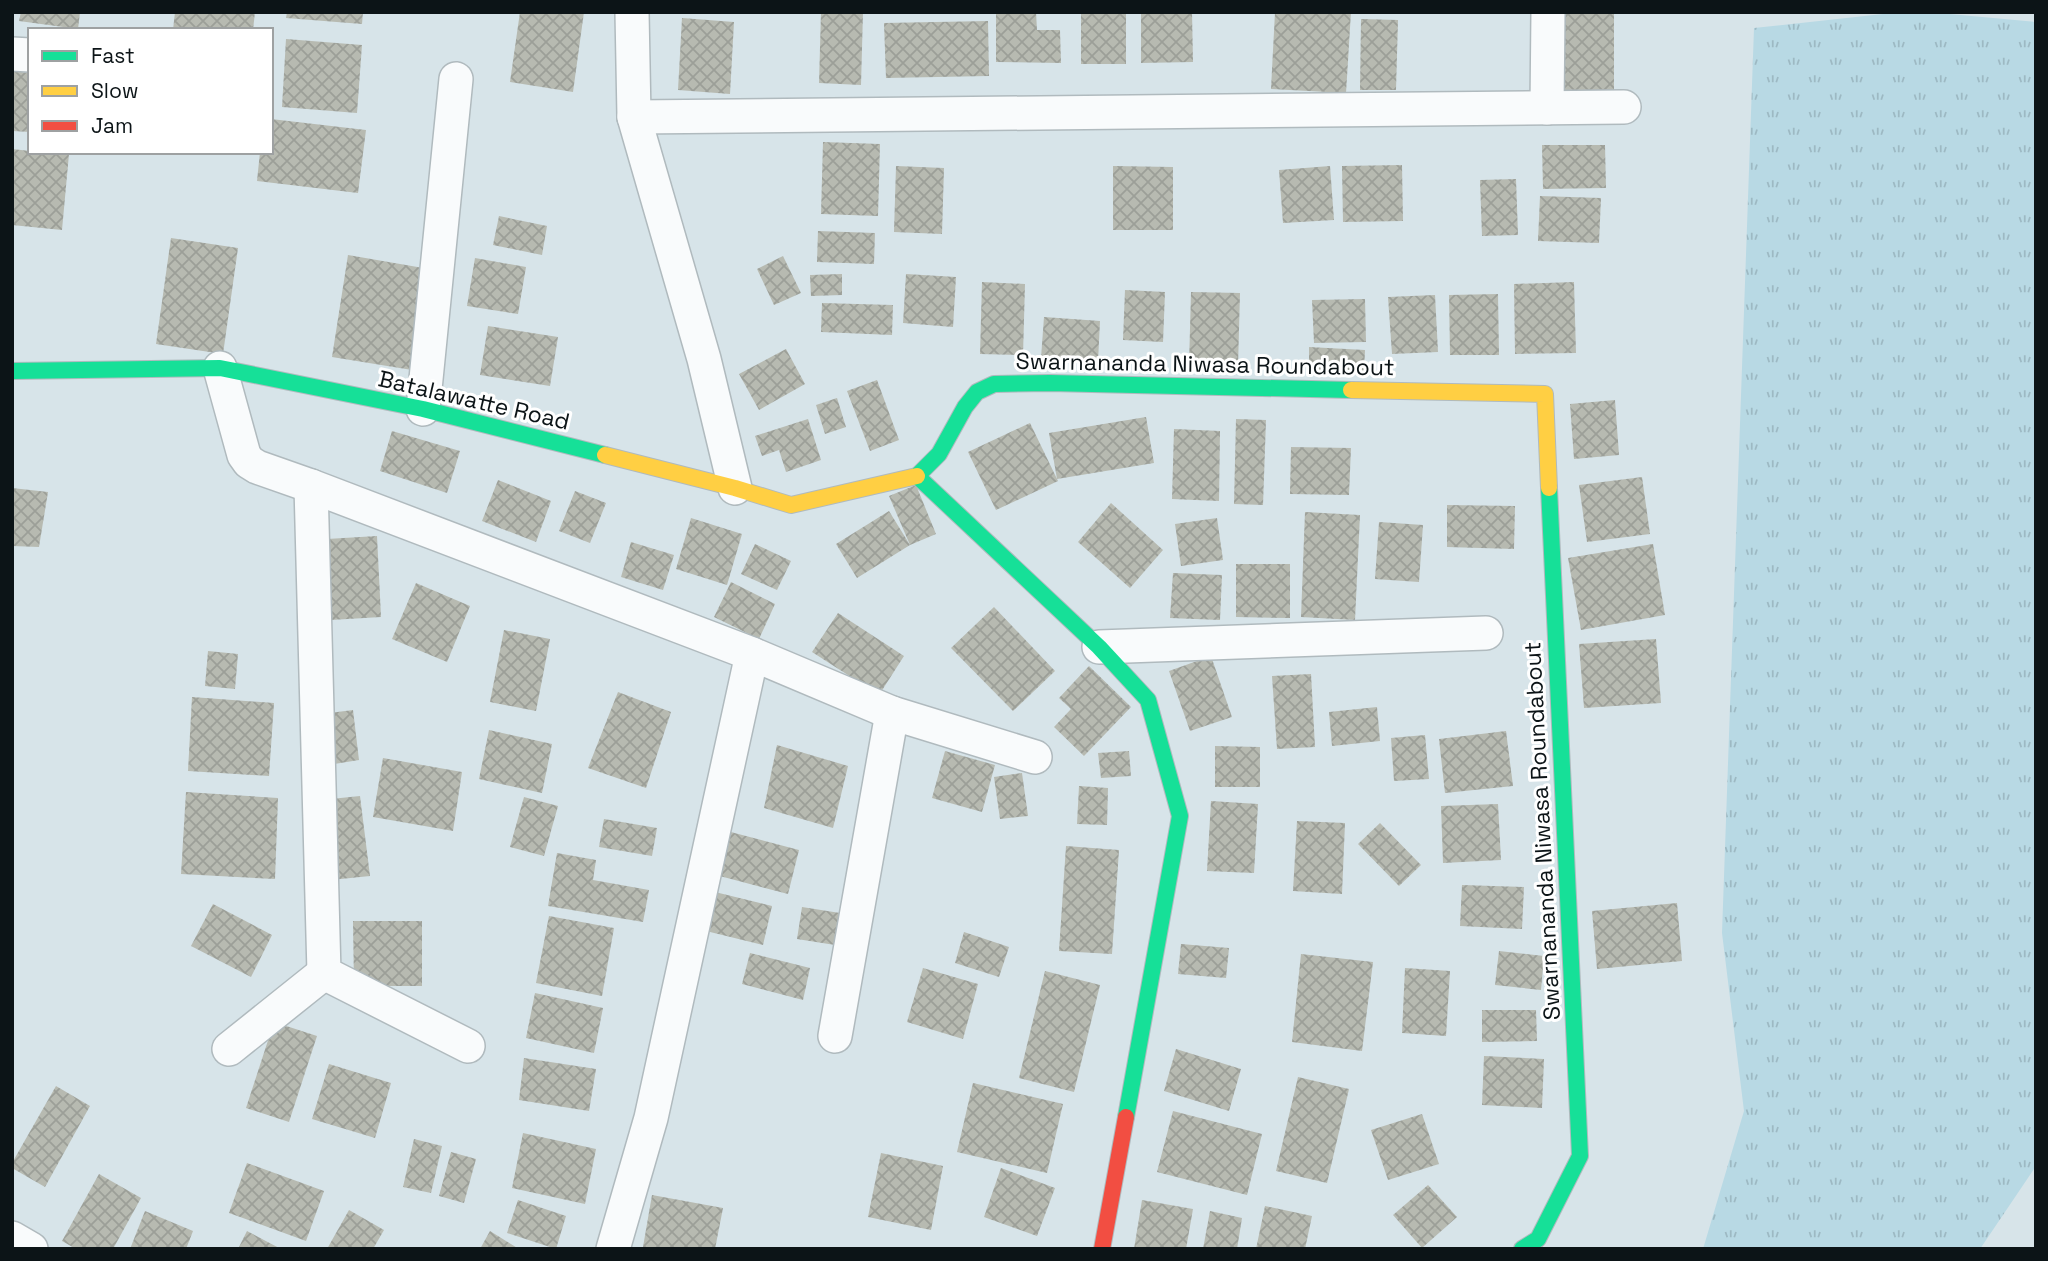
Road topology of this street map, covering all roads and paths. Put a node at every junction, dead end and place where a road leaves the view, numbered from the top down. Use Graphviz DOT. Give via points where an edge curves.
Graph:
graph roads {
  1 [pos="632,12"];
  2 [pos="1548,12"];
  3 [pos="456,79"];
  4 [pos="1625,107"];
  5 [pos="1548,108"];
  6 [pos="634,117"];
  7 [pos="220,368"];
  8 [pos="12,371"];
  9 [pos="423,409"];
  10 [pos="917,476"];
  11 [pos="312,486"];
  12 [pos="735,488"];
  13 [pos="1486,633"];
  14 [pos="1099,647"];
  15 [pos="752,654"];
  16 [pos="892,713"];
  17 [pos="1035,757"];
  18 [pos="324,972"];
  19 [pos="835,1036"];
  20 [pos="468,1046"];
  21 [pos="229,1049"];
  22 [pos="12,1238"];
  23 [pos="31,1249"];
  24 [pos="613,1249"];
  25 [pos="1102,1249"];
  26 [pos="1522,1249"];
  1 -- 6 [label="street"];
  2 -- 5 [label="street"];
  3 -- 9 [label="street"];
  4 -- 5 [label="street"];
  5 -- 6 [label="street"];
  6 -- 12 [label="street" via="704,359"];
  7 -- 8 [label="street, Batalawatte Road"];
  7 -- 9 [label="street, Batalawatte Road"];
  7 -- 11 [label="street" via="249,462"];
  9 -- 12 [label="street, Batalawatte Road"];
  10 -- 12 [label="street, Batalawatte Road" via="791,505"];
  10 -- 14 [label="street"];
  10 -- 26 [label="street, Swarnananda Niwasa Roundabout" via="939,454 977,392 994,384 1545,394 1580,1156 1538,1239"];
  11 -- 15 [label="street"];
  11 -- 18 [label="street"];
  13 -- 14 [label="street"];
  14 -- 25 [label="street" via="1148,700 1180,816"];
  15 -- 16 [label="street"];
  15 -- 24 [label="street" via="651,1118"];
  16 -- 17 [label="street"];
  16 -- 19 [label="street"];
  18 -- 20 [label="street"];
  18 -- 21 [label="street"];
  22 -- 23 [label="street"];
}
